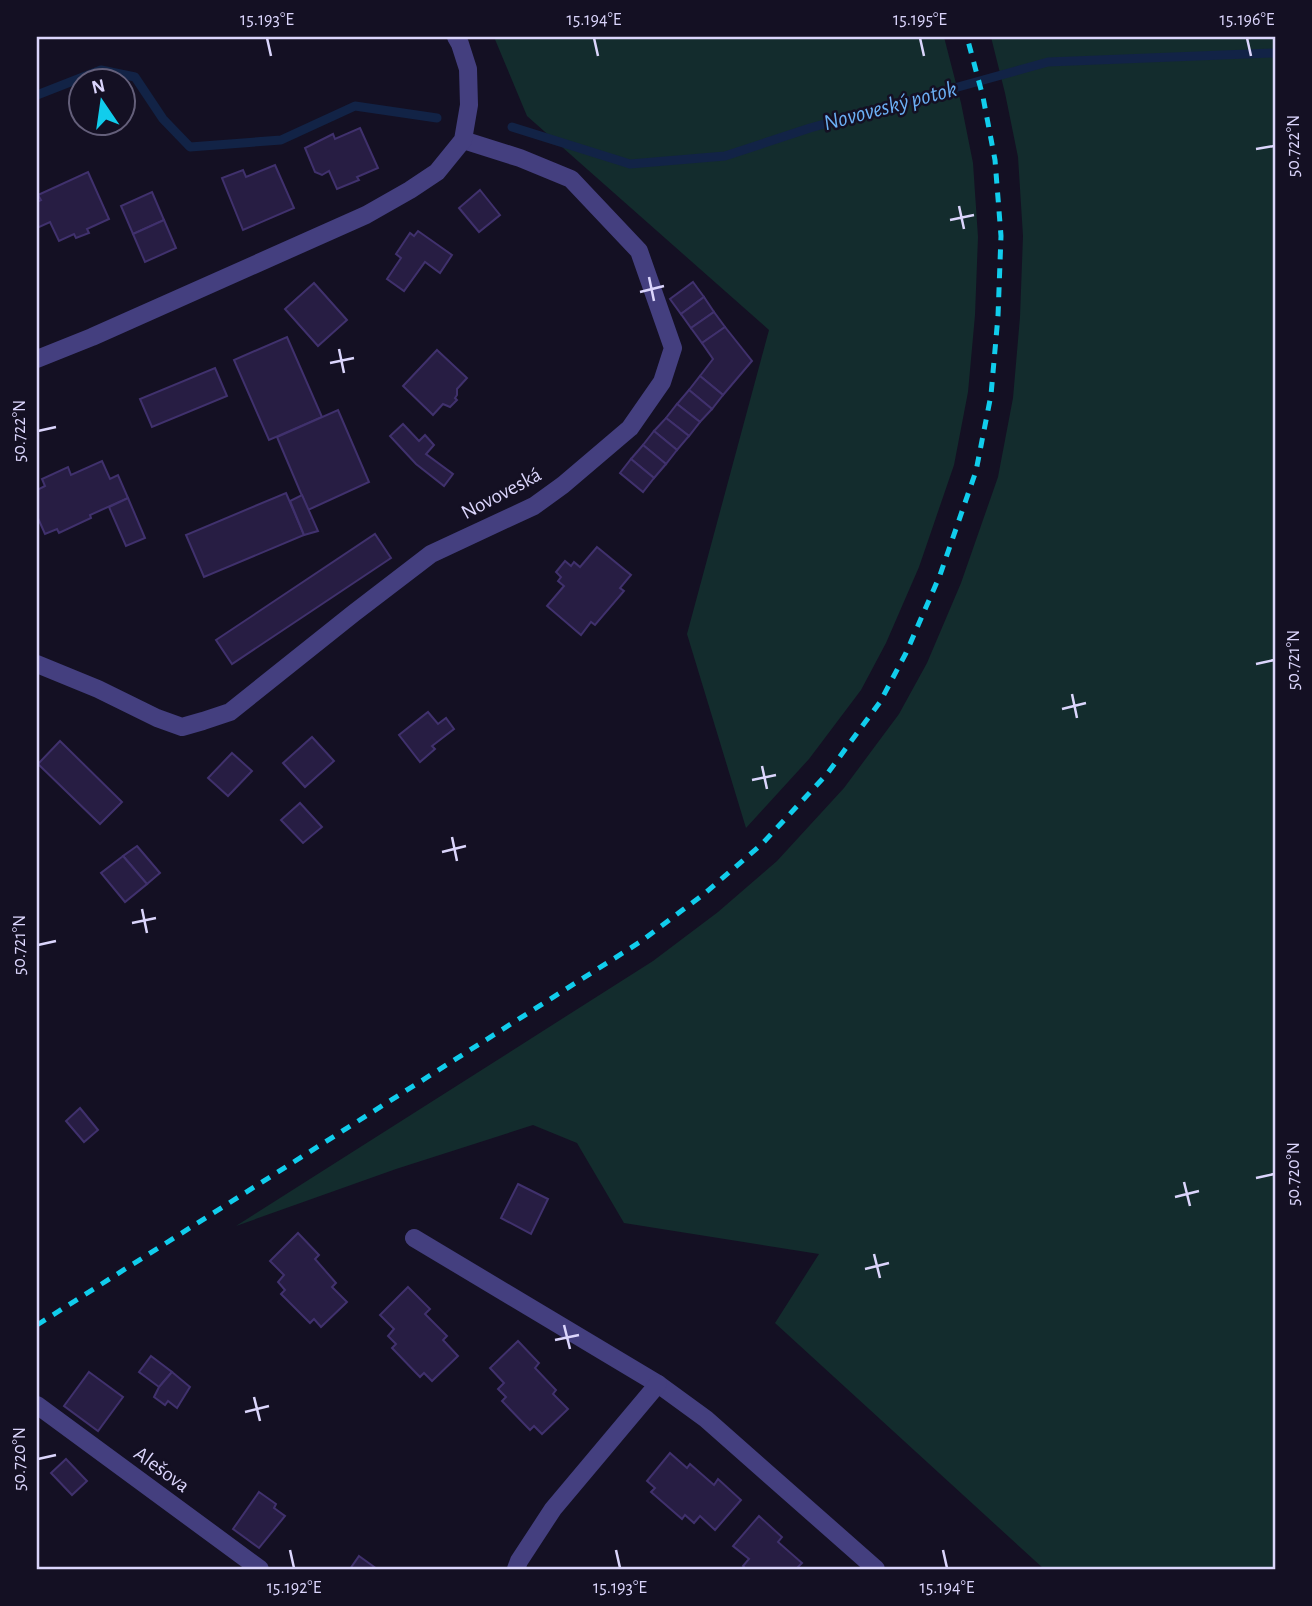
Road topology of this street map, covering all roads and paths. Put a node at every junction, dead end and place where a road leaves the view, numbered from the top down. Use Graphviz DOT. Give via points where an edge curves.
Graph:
graph roads {
  1 [pos="456,37"];
  2 [pos="463,140"];
  3 [pos="37,359"];
  4 [pos="37,664"];
  5 [pos="414,1238"];
  6 [pos="658,1384"];
  7 [pos="37,1405"];
  8 [pos="260,1569"];
  9 [pos="516,1569"];
  10 [pos="876,1569"];
  1 -- 2 [label="street" via="468,69 469,105"];
  2 -- 3 [label="street" via="437,172 366,215"];
  2 -- 4 [label="street, Novoveská" via="571,179 639,251 673,348 662,382 630,428 534,506 431,554 230,712 182,727"];
  5 -- 6 [label="street"];
  6 -- 9 [label="street" via="553,1509"];
  6 -- 10 [label="street" via="706,1419"];
  7 -- 8 [label="street, Alešova"];
}
